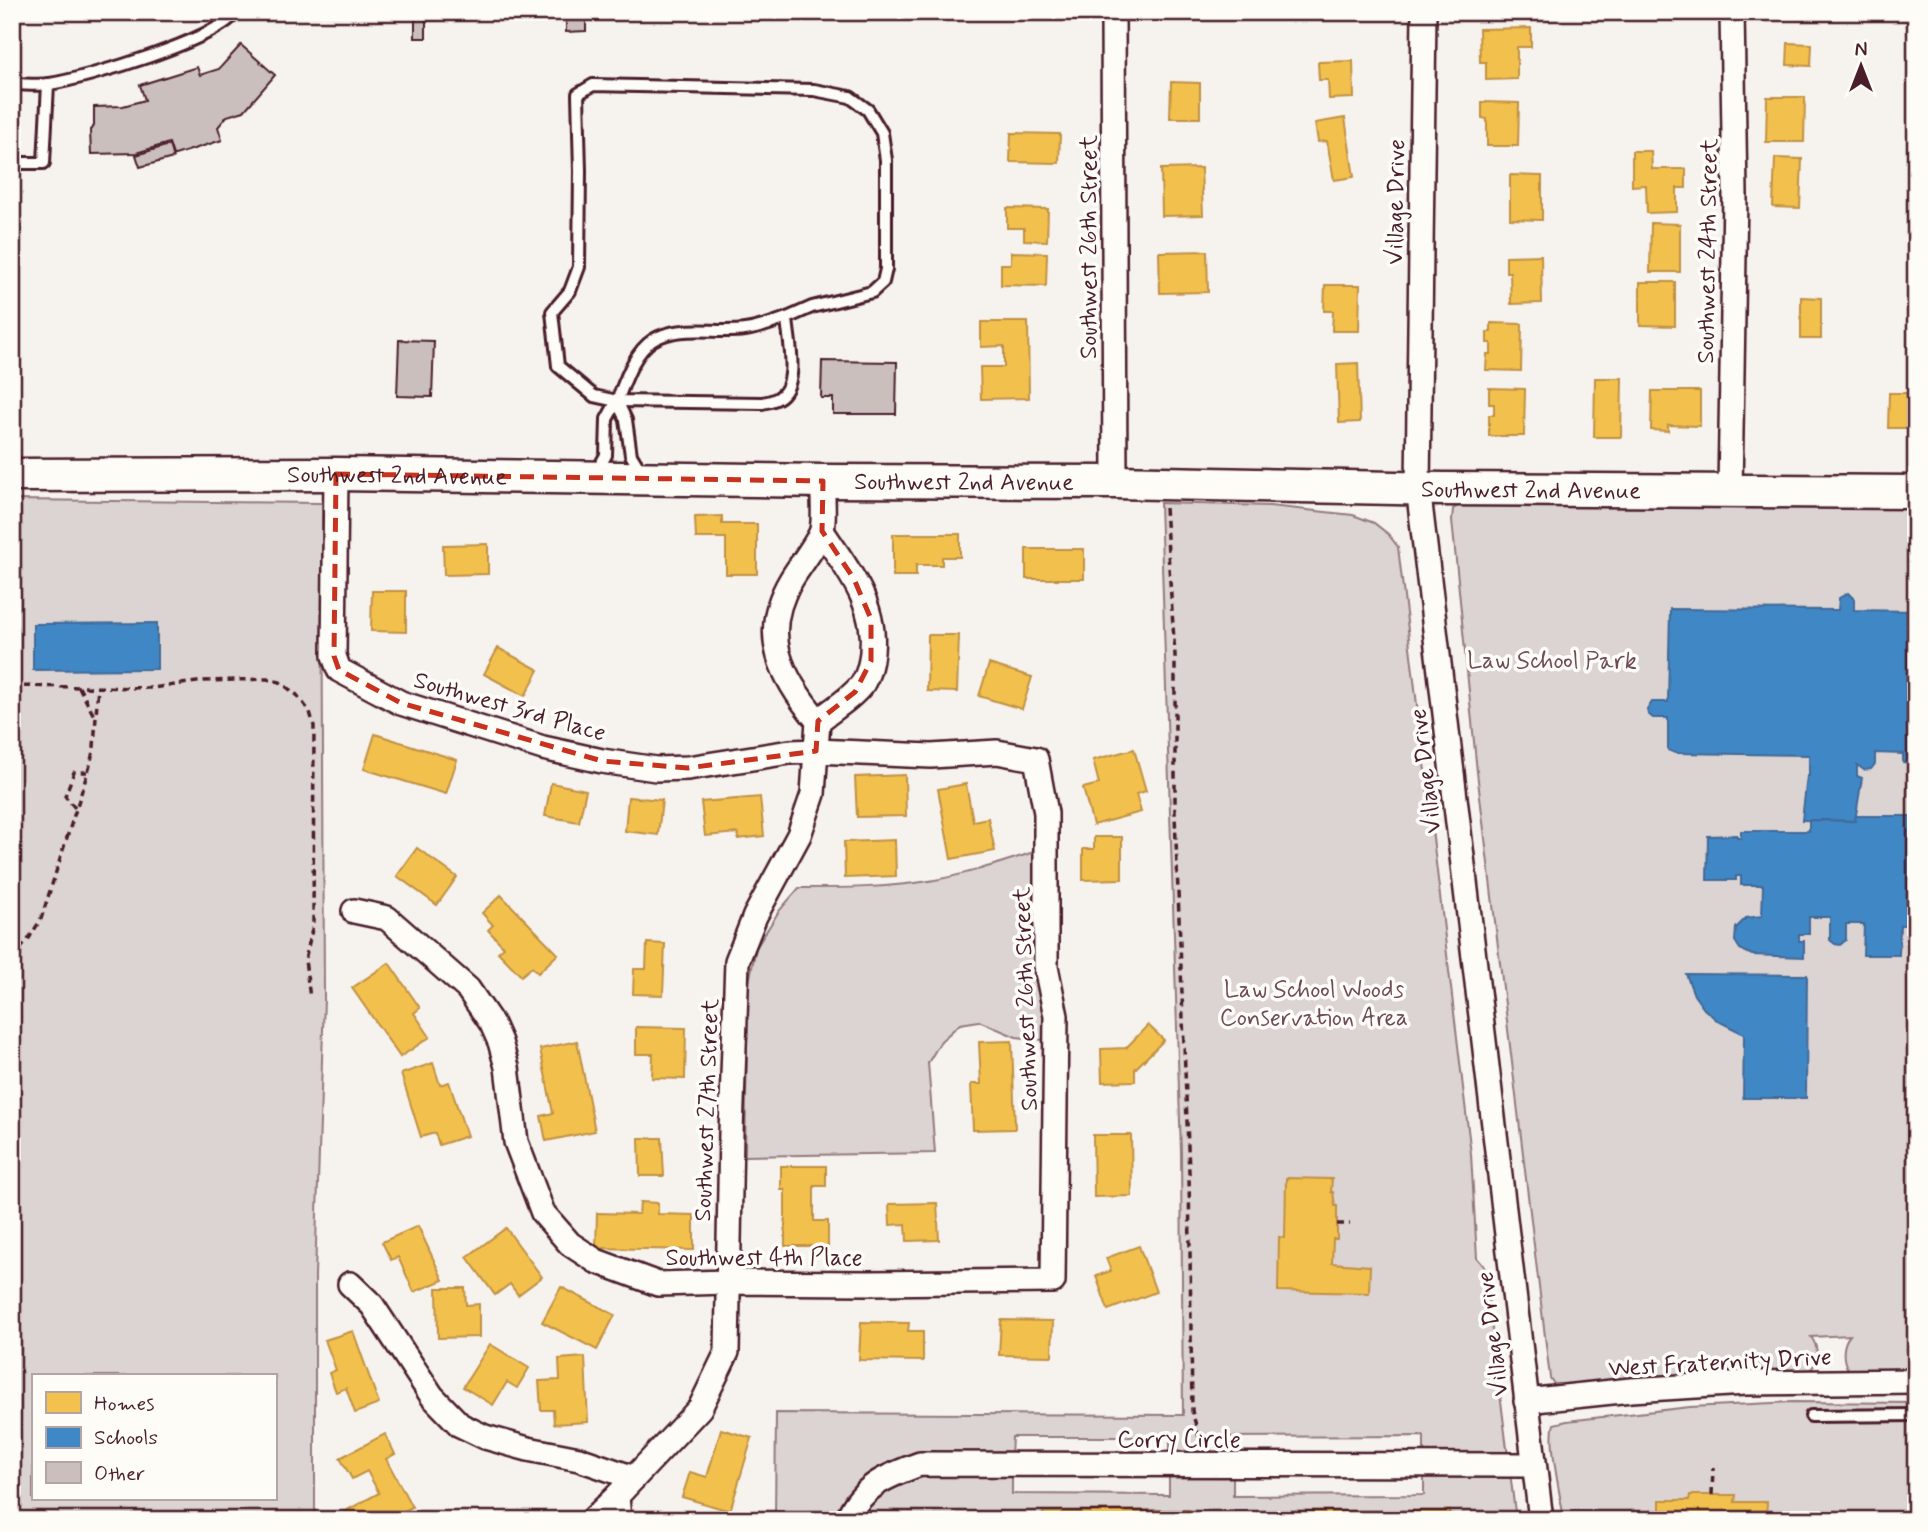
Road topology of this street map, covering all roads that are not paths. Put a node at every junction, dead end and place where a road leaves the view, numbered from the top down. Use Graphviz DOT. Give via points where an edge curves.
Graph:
graph roads {
  1 [pos="236,12"];
  2 [pos="1113,12"];
  3 [pos="1424,12"];
  4 [pos="1732,12"];
  5 [pos="12,84"];
  6 [pos="48,84"];
  7 [pos="12,163"];
  8 [pos="787,318"];
  9 [pos="617,401"];
  10 [pos="337,474"];
  11 [pos="12,475"];
  12 [pos="593,477"];
  13 [pos="646,478"];
  14 [pos="823,481"];
  15 [pos="1115,482"];
  16 [pos="1418,488"];
  17 [pos="1730,489"];
  18 [pos="1916,492"];
  19 [pos="821,531"];
  20 [pos="818,721"];
  21 [pos="816,751"];
  22 [pos="1036,759"];
  23 [pos="354,911"];
  24 [pos="1053,1281"];
  25 [pos="728,1282"];
  26 [pos="351,1284"];
  27 [pos="1916,1381"];
  28 [pos="1526,1401"];
  29 [pos="1916,1415"];
  30 [pos="1811,1416"];
  31 [pos="1534,1465"];
  32 [pos="634,1478"];
  33 [pos="617,1496"];
  34 [pos="592,1520"];
  35 [pos="619,1520"];
  36 [pos="846,1520"];
  37 [pos="1541,1520"];
  1 -- 6 [label="lane" via="217,29 113,70"];
  2 -- 15 [label="street, Southwest 26th Street"];
  3 -- 16 [label="street, Village Drive"];
  4 -- 17 [label="street, Southwest 24th Street" via="1735,195"];
  5 -- 6 [label="lane"];
  6 -- 7 [label="lane" via="44,163"];
  8 -- 9 [label="lane" via="743,330 670,333 652,341 639,355"];
  8 -- 9 [label="lane" via="791,368 785,392 777,399 762,403"];
  8 -- 9 [label="lane" via="872,292 883,282 886,160 882,133 868,110 849,97 814,90 593,85 578,94 579,267 570,291 552,312 558,366 594,396"];
  9 -- 12 [label="lane" via="607,419 606,455"];
  9 -- 13 [label="lane" via="626,420 631,455"];
  10 -- 11 [label="main road, Southwest 2nd Avenue"];
  10 -- 12 [label="main road, Southwest 2nd Avenue"];
  10 -- 21 [label="street, Southwest 3rd Place" via="334,656 341,671 401,703 543,748 602,761 656,769 688,768"];
  12 -- 13 [label="main road, Southwest 2nd Avenue"];
  13 -- 14 [label="main road, Southwest 2nd Avenue"];
  14 -- 15 [label="main road, Southwest 2nd Avenue"];
  14 -- 19 [label="street"];
  15 -- 16 [label="main road, Southwest 2nd Avenue"];
  16 -- 17 [label="main road, Southwest 2nd Avenue"];
  16 -- 28 [label="street, Village Drive"];
  17 -- 18 [label="main road, Southwest 2nd Avenue"];
  19 -- 20 [label="street" via="789,582 776,629 785,674"];
  19 -- 20 [label="street" via="863,595 873,634 871,661 862,683"];
  20 -- 21 [label="street, Southwest 27th Street"];
  21 -- 22 [label="street, Southwest 3rd Place" via="931,756 997,752"];
  21 -- 25 [label="street, Southwest 27th Street" via="813,794 799,835 755,916 737,961"];
  22 -- 24 [label="street, Southwest 26th Street" via="1046,813 1046,967 1056,1016"];
  23 -- 25 [label="street, Southwest 4th Place" via="387,918 468,989 492,1024 508,1067 516,1142 543,1213 570,1244 596,1261 658,1284"];
  24 -- 25 [label="street, Southwest 4th Place"];
  25 -- 32 [label="street, Southwest 27th Street" via="727,1352 700,1408"];
  26 -- 32 [label="street" via="372,1305 432,1396 460,1425 485,1437 579,1459"];
  27 -- 28 [label="street, West Fraternity Drive" via="1746,1383"];
  28 -- 31 [label="street, Village Drive"];
  29 -- 30 [label="lane"];
  31 -- 36 [label="street, Corry Circle" via="920,1464 865,1491"];
  31 -- 37 [label="street, Village Drive"];
  32 -- 33 [label="street, Southwest 27th Street"];
  33 -- 34 [label="street, Southwest 27th Street"];
  33 -- 35 [label="street"];
}
